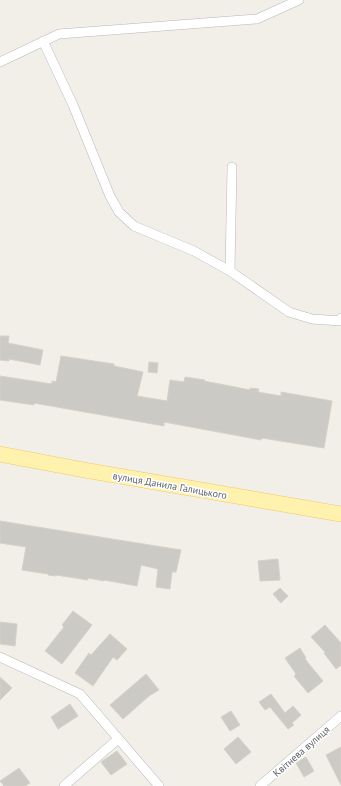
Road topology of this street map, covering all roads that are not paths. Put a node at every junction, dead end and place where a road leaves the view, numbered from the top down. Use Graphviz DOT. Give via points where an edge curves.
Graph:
graph roads {
  1 [pos="300,0"];
  2 [pos="43,41"];
  3 [pos="0,62"];
  4 [pos="232,167"];
  5 [pos="230,271"];
  6 [pos="341,318"];
  7 [pos="0,454"];
  8 [pos="341,514"];
  9 [pos="0,657"];
  10 [pos="341,716"];
  11 [pos="118,739"];
  12 [pos="64,786"];
  13 [pos="159,786"];
  14 [pos="260,786"];
  1 -- 2 [label="street" via="257,20 59,34"];
  2 -- 3 [label="street"];
  2 -- 5 [label="street" via="119,212 134,226 194,251"];
  4 -- 5 [label="street"];
  5 -- 6 [label="street" via="289,312 312,319 341,321"];
  7 -- 8 [label="main road, вулиця Данила Галицького"];
  9 -- 11 [label="street" via="80,694"];
  10 -- 14 [label="street, Квітнева вулиця"];
  11 -- 12 [label="street"];
  11 -- 13 [label="street"];
}
